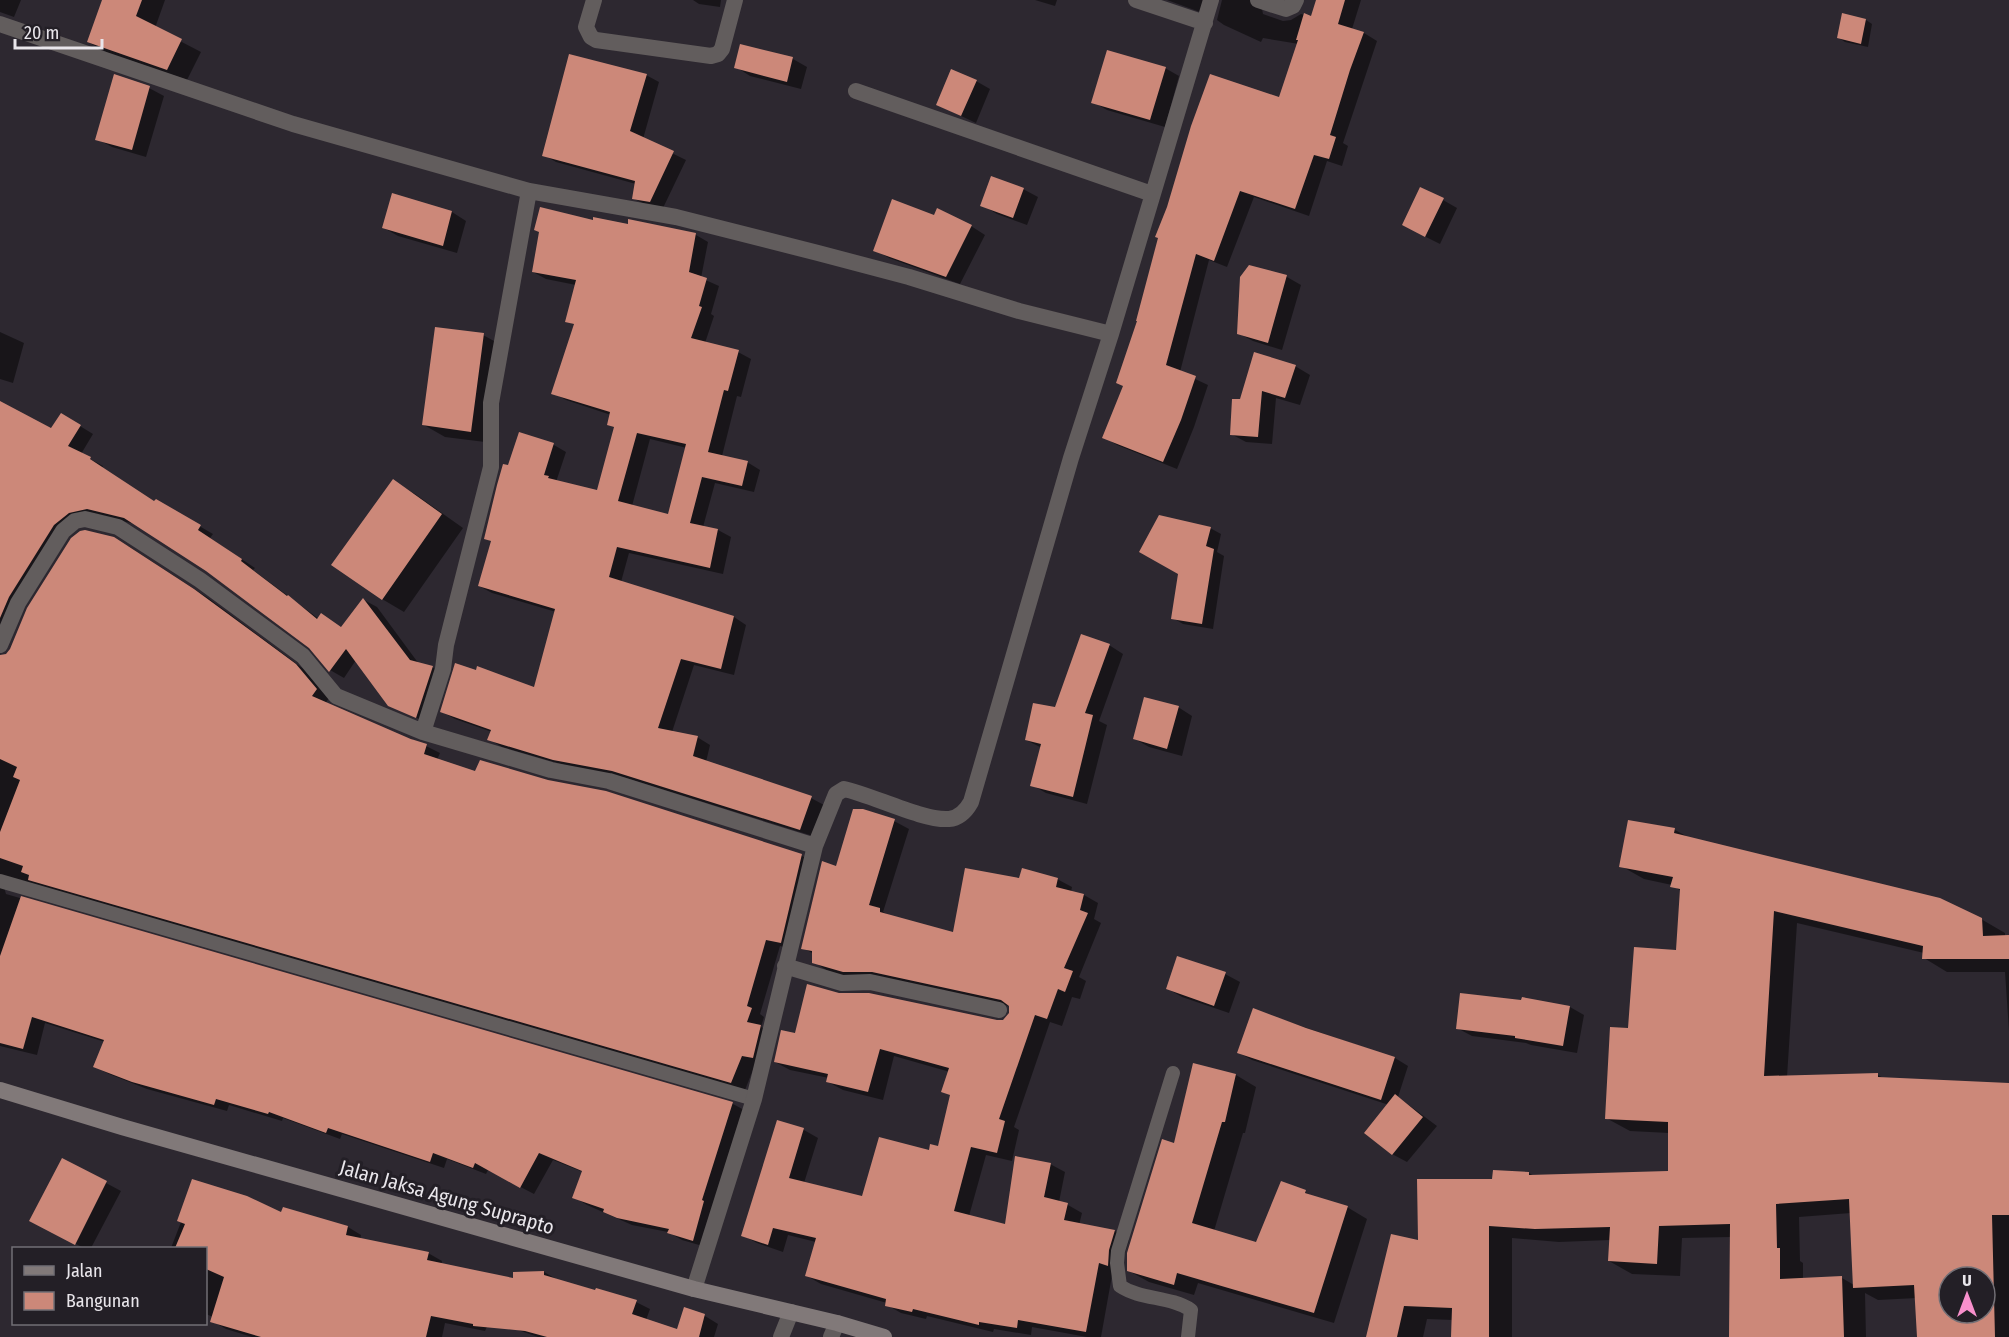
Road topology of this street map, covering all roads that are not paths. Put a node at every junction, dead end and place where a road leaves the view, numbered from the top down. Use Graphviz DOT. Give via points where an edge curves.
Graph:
graph roads {
  1 [pos="594,0"];
  2 [pos="735,0"];
  3 [pos="1136,0"];
  4 [pos="1211,0"];
  5 [pos="1258,0"];
  6 [pos="1296,0"];
  7 [pos="1205,23"];
  8 [pos="0,24"];
  9 [pos="856,91"];
  10 [pos="529,191"];
  11 [pos="1152,194"];
  12 [pos="1111,334"];
  13 [pos="0,645"];
  14 [pos="423,732"];
  15 [pos="815,846"];
  16 [pos="0,881"];
  17 [pos="785,966"];
  18 [pos="999,1010"];
  19 [pos="1173,1073"];
  20 [pos="0,1090"];
  21 [pos="754,1099"];
  22 [pos="694,1289"];
  23 [pos="791,1312"];
  24 [pos="834,1330"];
  25 [pos="781,1337"];
  26 [pos="885,1337"];
  27 [pos="1188,1337"];
  1 -- 2 [label="street" via="586,27 596,40 714,56 722,49"];
  3 -- 7 [label="street"];
  4 -- 7 [label="street"];
  5 -- 6 [label="street" via="1286,9"];
  7 -- 11 [label="street"];
  8 -- 10 [label="street" via="293,124"];
  9 -- 11 [label="street"];
  10 -- 12 [label="street" via="698,223"];
  10 -- 14 [label="street" via="491,403 491,467 443,669"];
  11 -- 12 [label="street"];
  12 -- 15 [label="street" via="971,802 964,813 950,819 931,817 844,789 833,800"];
  13 -- 14 [label="street" via="18,603 63,531 75,521 85,519 118,527 200,580 303,656 336,696"];
  14 -- 15 [label="street" via="551,770 609,782"];
  15 -- 17 [label="street"];
  16 -- 21 [label="lane"];
  17 -- 18 [label="street" via="842,983 870,982"];
  17 -- 21 [label="street"];
  19 -- 27 [label="lane" via="1117,1263 1120,1286 1129,1292 1182,1304 1191,1310"];
  20 -- 22 [label="main road, Jalan Jaksa Agung Suprapto"];
  21 -- 22 [label="street"];
  22 -- 23 [label="main road, Jalan Jaksa Agung Suprapto"];
  23 -- 24 [label="main road, Jalan Jaksa Agung Suprapto"];
  23 -- 25 [label="street"];
  24 -- 26 [label="main road, Jalan Jaksa Agung Suprapto"];
}
